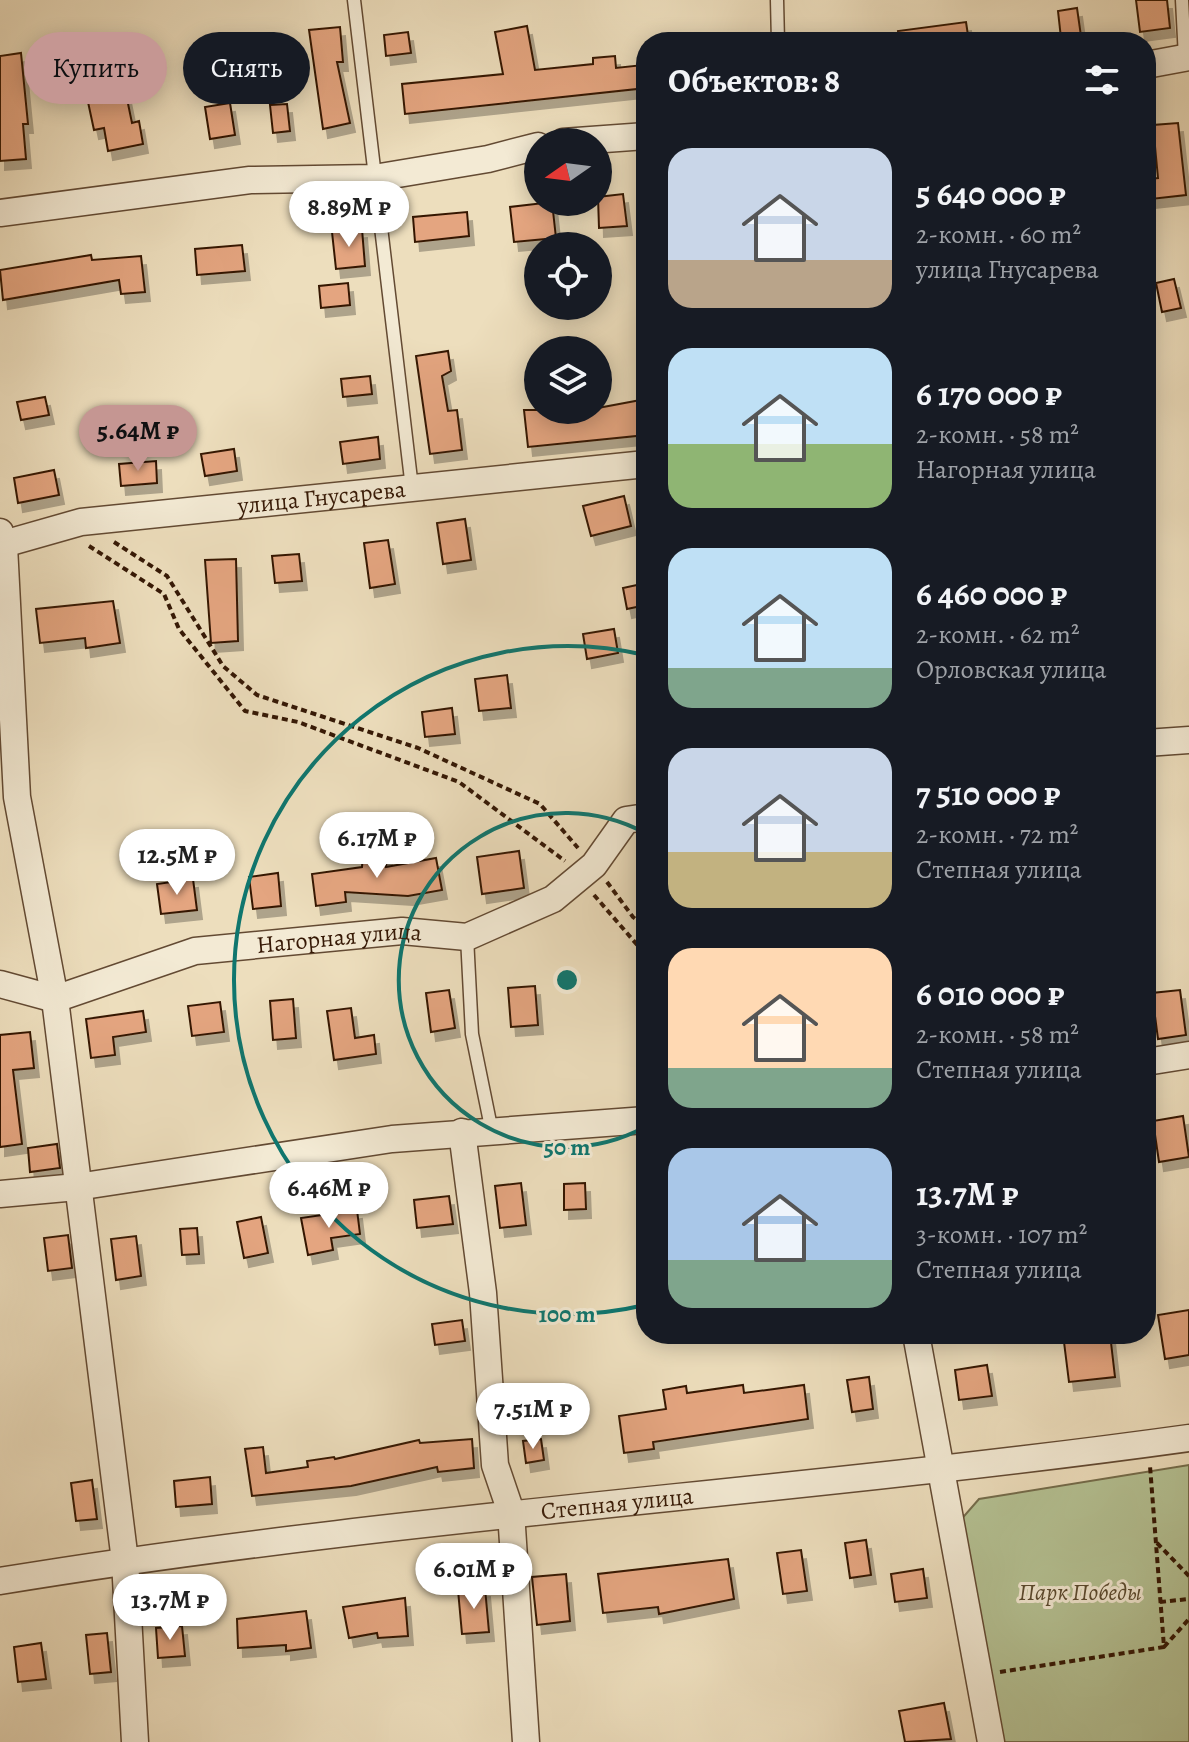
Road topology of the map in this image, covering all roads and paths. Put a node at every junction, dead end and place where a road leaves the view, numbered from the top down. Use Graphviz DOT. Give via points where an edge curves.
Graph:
graph roads {
  1 [pos="354,0"];
  2 [pos="777,0"];
  3 [pos="1182,0"];
  4 [pos="778,32"];
  5 [pos="1187,58"];
  6 [pos="1156,63"];
  7 [pos="636,137"];
  8 [pos="612,138"];
  9 [pos="524,150"];
  10 [pos="374,178"];
  11 [pos="0,213"];
  12 [pos="636,465"];
  13 [pos="412,488"];
  14 [pos="71,525"];
  15 [pos="1,541"];
  16 [pos="1189,740"];
  17 [pos="1156,742"];
  18 [pos="636,818"];
  19 [pos="586,871"];
  20 [pos="636,919"];
  21 [pos="467,937"];
  22 [pos="636,941"];
  23 [pos="0,984"];
  24 [pos="55,999"];
  25 [pos="1189,1055"];
  26 [pos="1156,1060"];
  27 [pos="636,1121"];
  28 [pos="462,1132"];
  29 [pos="492,1132"];
  30 [pos="77,1187"];
  31 [pos="0,1194"];
  32 [pos="918,1344"];
  33 [pos="1189,1438"];
  34 [pos="1148,1443"];
  35 [pos="943,1469"];
  36 [pos="511,1512"];
  37 [pos="1156,1542"];
  38 [pos="125,1561"];
  39 [pos="1189,1576"];
  40 [pos="0,1581"];
  41 [pos="1189,1599"];
  42 [pos="1160,1602"];
  43 [pos="1189,1619"];
  44 [pos="1164,1647"];
  45 [pos="979,1675"];
  46 [pos="135,1742"];
  47 [pos="526,1742"];
  48 [pos="991,1742"];
  1 -- 10 [label="lane"];
  2 -- 4 [label="lane"];
  3 -- 5 [label="lane"];
  5 -- 6 [label="street"];
  7 -- 8 [label="street"];
  9 -- 10 [label="street"];
  10 -- 11 [label="street" via="250,180"];
  10 -- 13 [label="lane"];
  12 -- 13 [label="street, улица Гнусарева"];
  13 -- 14 [label="street, улица Гнусарева"];
  14 -- 15 [label="street, улица Гнусарева"];
  14 -- 19 [label="path" via="164,594 179,629 245,711 298,722 459,782"];
  14 -- 19 [label="path" via="167,576 223,666 257,695 418,748 540,804"];
  15 -- 24 [label="street" via="17,797"];
  16 -- 17 [label="street"];
  18 -- 19 [label="street, Нагорная улица" via="626,820"];
  19 -- 20 [label="path"];
  19 -- 21 [label="street, Нагорная улица" via="553,899"];
  19 -- 22 [label="path"];
  21 -- 24 [label="street, Нагорная улица" via="402,931 195,951"];
  21 -- 29 [label="lane" via="472,1034"];
  23 -- 24 [label="street"];
  24 -- 30 [label="street"];
  25 -- 26 [label="street"];
  27 -- 29 [label="street"];
  28 -- 29 [label="street"];
  28 -- 30 [label="street"];
  28 -- 36 [label="street" via="483,1293 495,1465"];
  30 -- 31 [label="street"];
  30 -- 38 [label="street"];
  32 -- 35 [label="street"];
  33 -- 34 [label="street, Степная улица"];
  34 -- 35 [label="street, Степная улица"];
  34 -- 37 [label="path"];
  35 -- 36 [label="street, Степная улица"];
  35 -- 45 [label="street"];
  36 -- 38 [label="street, Степная улица"];
  36 -- 47 [label="street"];
  37 -- 39 [label="path"];
  37 -- 42 [label="path"];
  38 -- 40 [label="street, Степная улица"];
  38 -- 46 [label="street"];
  41 -- 42 [label="path"];
  42 -- 44 [label="path"];
  43 -- 44 [label="path"];
  44 -- 45 [label="path"];
  45 -- 48 [label="street"];
}
